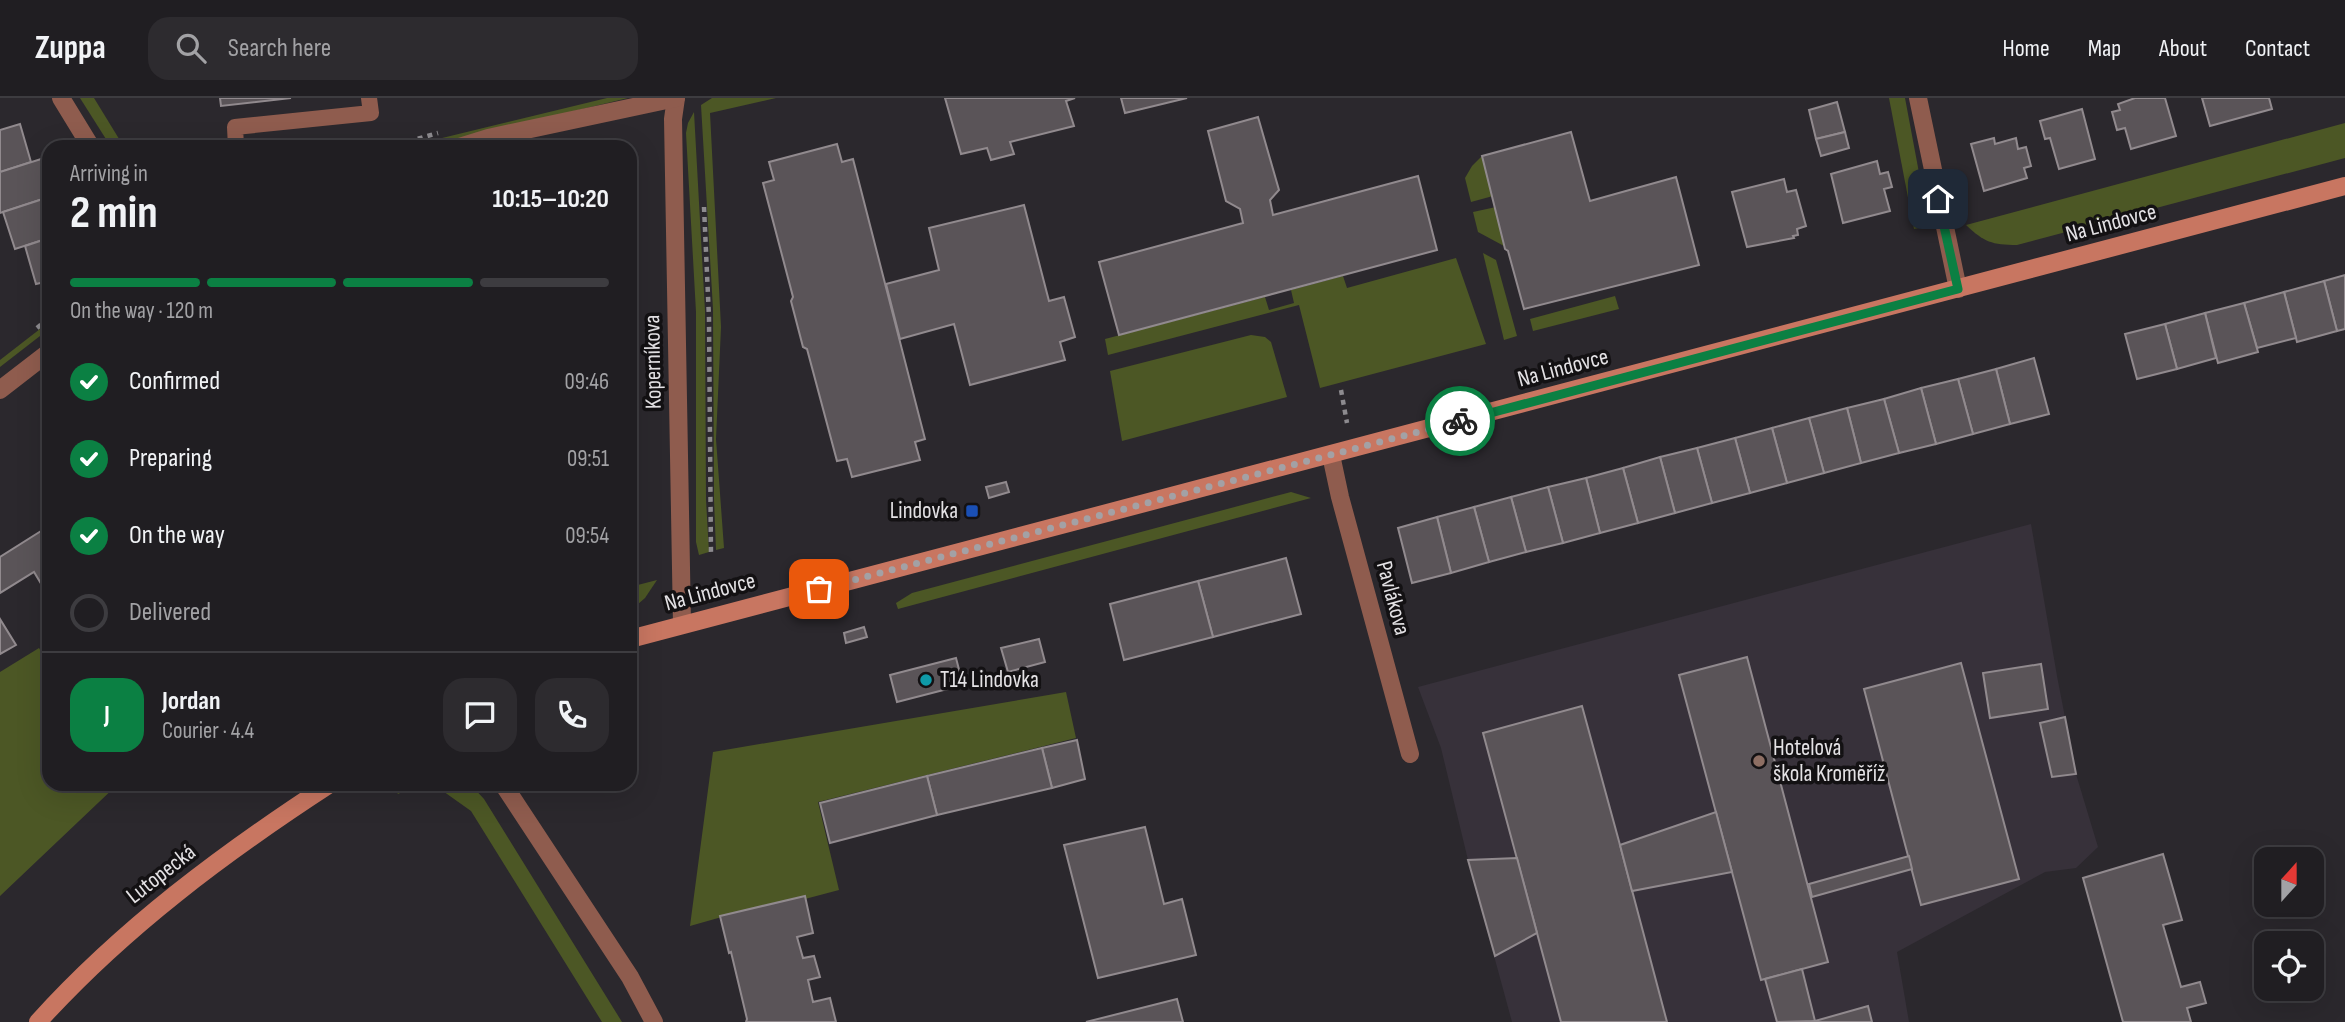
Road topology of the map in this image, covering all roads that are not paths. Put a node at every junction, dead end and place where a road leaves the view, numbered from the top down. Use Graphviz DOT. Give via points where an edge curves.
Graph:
graph roads {
  1 [pos="61,98"];
  2 [pos="369,98"];
  3 [pos="676,98"];
  4 [pos="1918,98"];
  5 [pos="87,140"];
  6 [pos="236,140"];
  7 [pos="482,140"];
  8 [pos="2345,186"];
  9 [pos="1958,289"];
  10 [pos="42,357"];
  11 [pos="0,390"];
  12 [pos="1331,455"];
  13 [pos="682,624"];
  14 [pos="637,637"];
  15 [pos="1410,754"];
  16 [pos="320,791"];
  17 [pos="508,791"];
  18 [pos="38,1022"];
  19 [pos="654,1022"];
  1 -- 5 [label="street"];
  2 -- 6 [label="lane" via="371,113 235,127"];
  3 -- 7 [label="street"];
  3 -- 13 [label="street, Koperníkova"];
  4 -- 9 [label="street"];
  8 -- 9 [label="main road, Na Lindovce"];
  9 -- 12 [label="main road, Na Lindovce"];
  10 -- 11 [label="street"];
  12 -- 13 [label="main road, Na Lindovce"];
  12 -- 15 [label="street, Pavlákova"];
  13 -- 14 [label="main road, Na Lindovce"];
  16 -- 18 [label="main road, Lutopecká" via="157,907"];
  17 -- 19 [label="street" via="630,977"];
}
